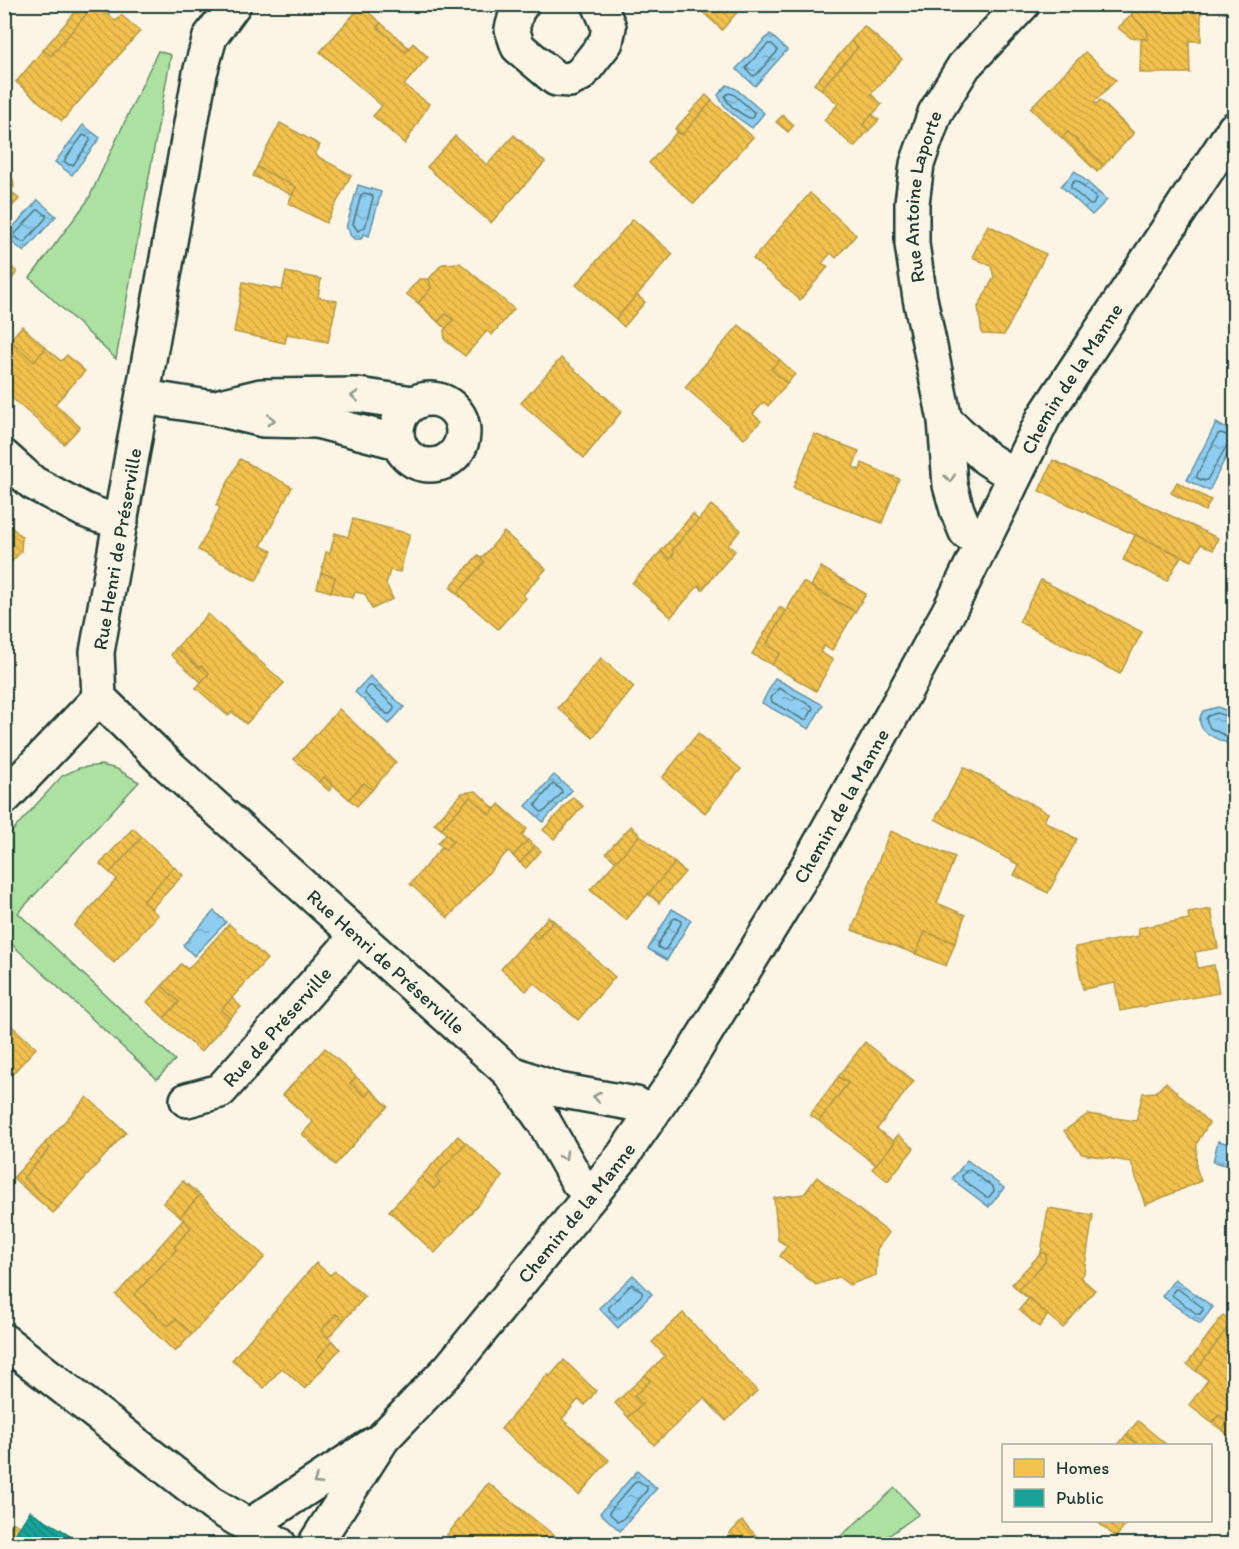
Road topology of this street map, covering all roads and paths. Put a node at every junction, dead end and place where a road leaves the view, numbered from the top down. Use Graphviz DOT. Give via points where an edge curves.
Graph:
graph roads {
  1 [pos="234,4"];
  2 [pos="522,4"];
  3 [pos="599,4"];
  4 [pos="1023,4"];
  5 [pos="1234,129"];
  6 [pos="144,397"];
  7 [pos="413,403"];
  8 [pos="214,408"];
  9 [pos="945,420"];
  10 [pos="398,442"];
  11 [pos="4,457"];
  12 [pos="1014,476"];
  13 [pos="122,521"];
  14 [pos="982,543"];
  15 [pos="99,698"];
  16 [pos="4,798"];
  17 [pos="357,936"];
  18 [pos="509,1072"];
  19 [pos="187,1100"];
  20 [pos="652,1114"];
  21 [pos="592,1194"];
  22 [pos="4,1341"];
  23 [pos="384,1438"];
  24 [pos="249,1526"];
  25 [pos="279,1545"];
  26 [pos="315,1545"];
  1 -- 6 [label="street, Rue Henri de Préserville" via="210,37 200,73"];
  2 -- 3 [label="street" via="512,29 518,47 556,79 570,80 581,74 606,42 609,27"];
  4 -- 9 [label="street, Rue Antoine Laporte" via="964,66 935,113 916,164 912,244"];
  5 -- 12 [label="street, Chemin de la Manne" via="1044,417"];
  6 -- 8 [label="street"];
  6 -- 13 [label="street, Rue Henri de Préserville"];
  7 -- 8 [label="street, one-way" via="358,396 261,396"];
  7 -- 10 [label="street" via="397,424"];
  7 -- 10 [label="street" via="433,399 452,406 462,424 460,445 448,460 428,466 409,459"];
  8 -- 10 [label="street, one-way" via="263,420 317,422"];
  9 -- 12 [label="street" via="986,458"];
  9 -- 14 [label="street, Rue Antoine Laporte, one-way" via="950,485 957,510 966,532"];
  11 -- 13 [label="street" via="33,483 84,510"];
  12 -- 14 [label="street, Chemin de la Manne"];
  13 -- 15 [label="street, Rue Henri de Préserville" via="97,652"];
  14 -- 20 [label="street, Chemin de la Manne" via="950,609 806,869"];
  15 -- 16 [label="street"];
  15 -- 17 [label="street, Rue Henri de Préserville"];
  17 -- 18 [label="street, Rue Henri de Préserville"];
  17 -- 19 [label="street, Rue de Préserville" via="220,1091"];
  20 -- 18 [label="street, Rue Henri de Préserville, one-way" via="636,1104 558,1090"];
  18 -- 21 [label="street, Rue Henri de Préserville, one-way" via="544,1122 578,1182"];
  20 -- 21 [label="street, Chemin de la Manne"];
  21 -- 23 [label="street, Chemin de la Manne" via="450,1368"];
  22 -- 24 [label="street" via="214,1505"];
  23 -- 24 [label="street, Chemin de la Manne, one-way"];
  23 -- 26 [label="street, Chemin de la Manne"];
  24 -- 25 [label="street"];
}
